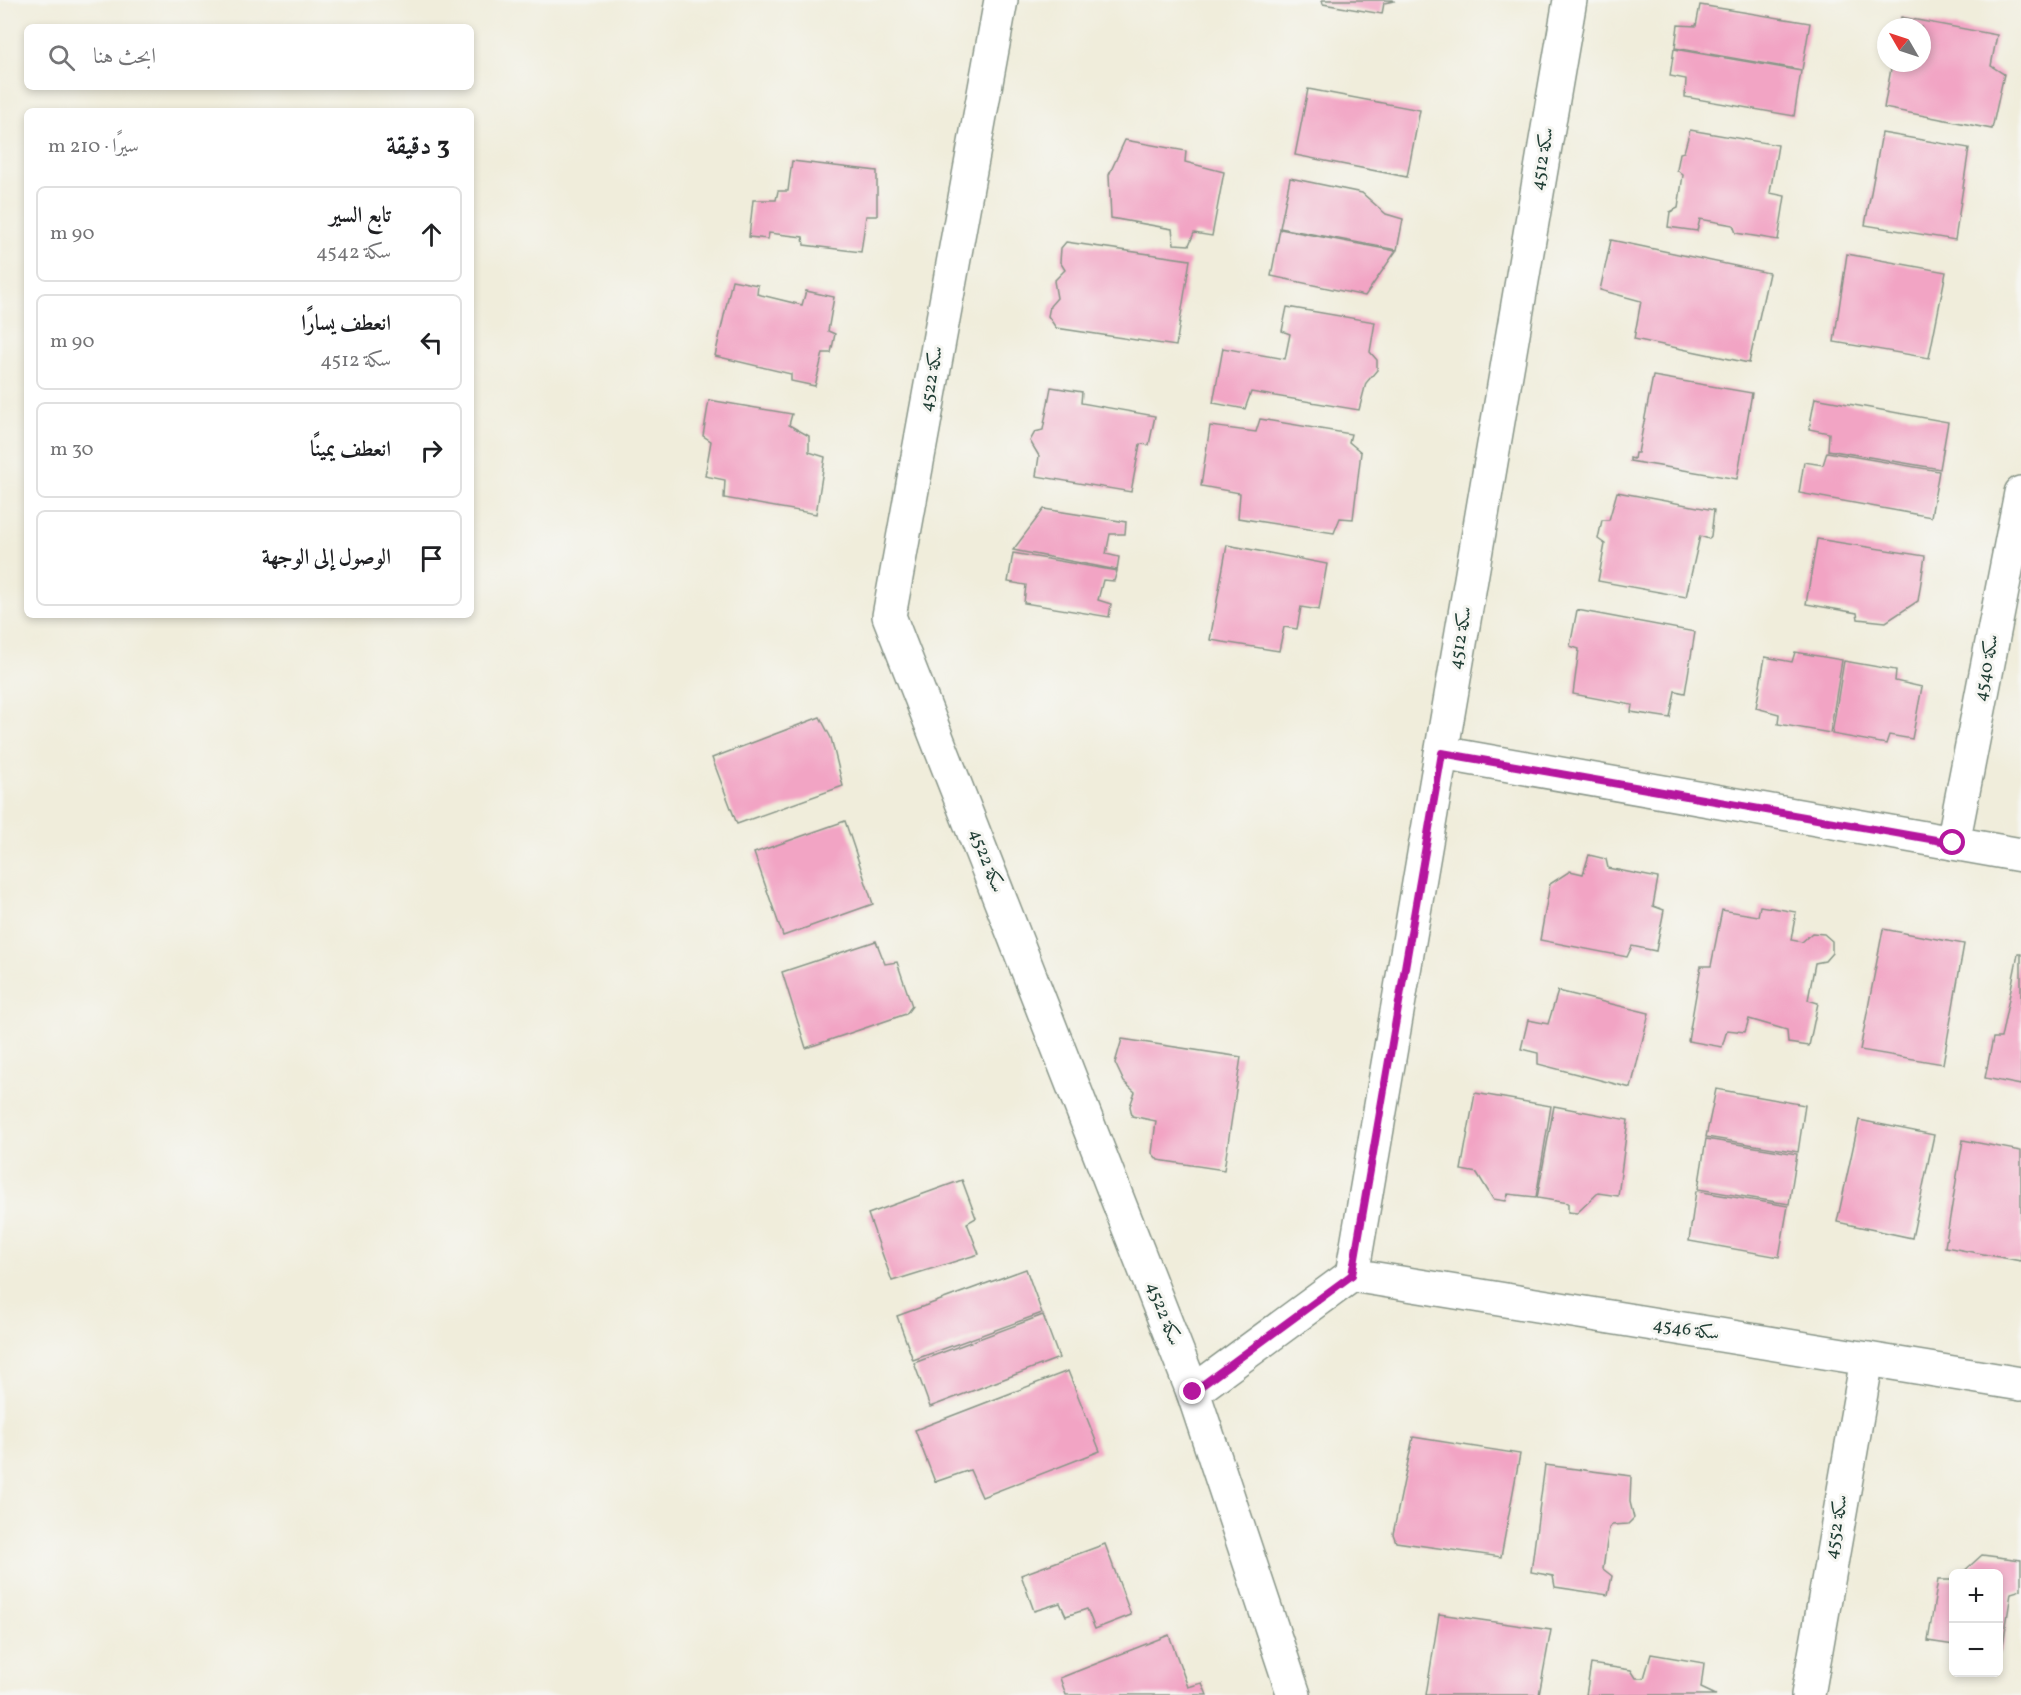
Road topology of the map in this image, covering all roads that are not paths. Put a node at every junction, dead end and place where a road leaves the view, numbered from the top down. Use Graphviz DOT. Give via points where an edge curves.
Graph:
graph roads {
  1 [pos="1001,0"];
  2 [pos="1570,0"];
  3 [pos="2021,493"];
  4 [pos="1442,753"];
  5 [pos="1953,843"];
  6 [pos="2021,855"];
  7 [pos="1352,1275"];
  8 [pos="1867,1359"];
  9 [pos="2021,1384"];
  10 [pos="1193,1392"];
  11 [pos="1294,1695"];
  12 [pos="1808,1695"];
  1 -- 10 [label="street, سكة 4522" via="890,616"];
  2 -- 4 [label="street, سكة 4512"];
  3 -- 5 [label="street, سكة 4540"];
  4 -- 5 [label="street"];
  4 -- 7 [label="street, سكة 4512"];
  5 -- 6 [label="street"];
  7 -- 8 [label="street, سكة 4546"];
  7 -- 10 [label="street"];
  8 -- 9 [label="street, سكة 4546"];
  8 -- 12 [label="street, سكة 4552"];
  10 -- 11 [label="street, سكة 4522"];
}
